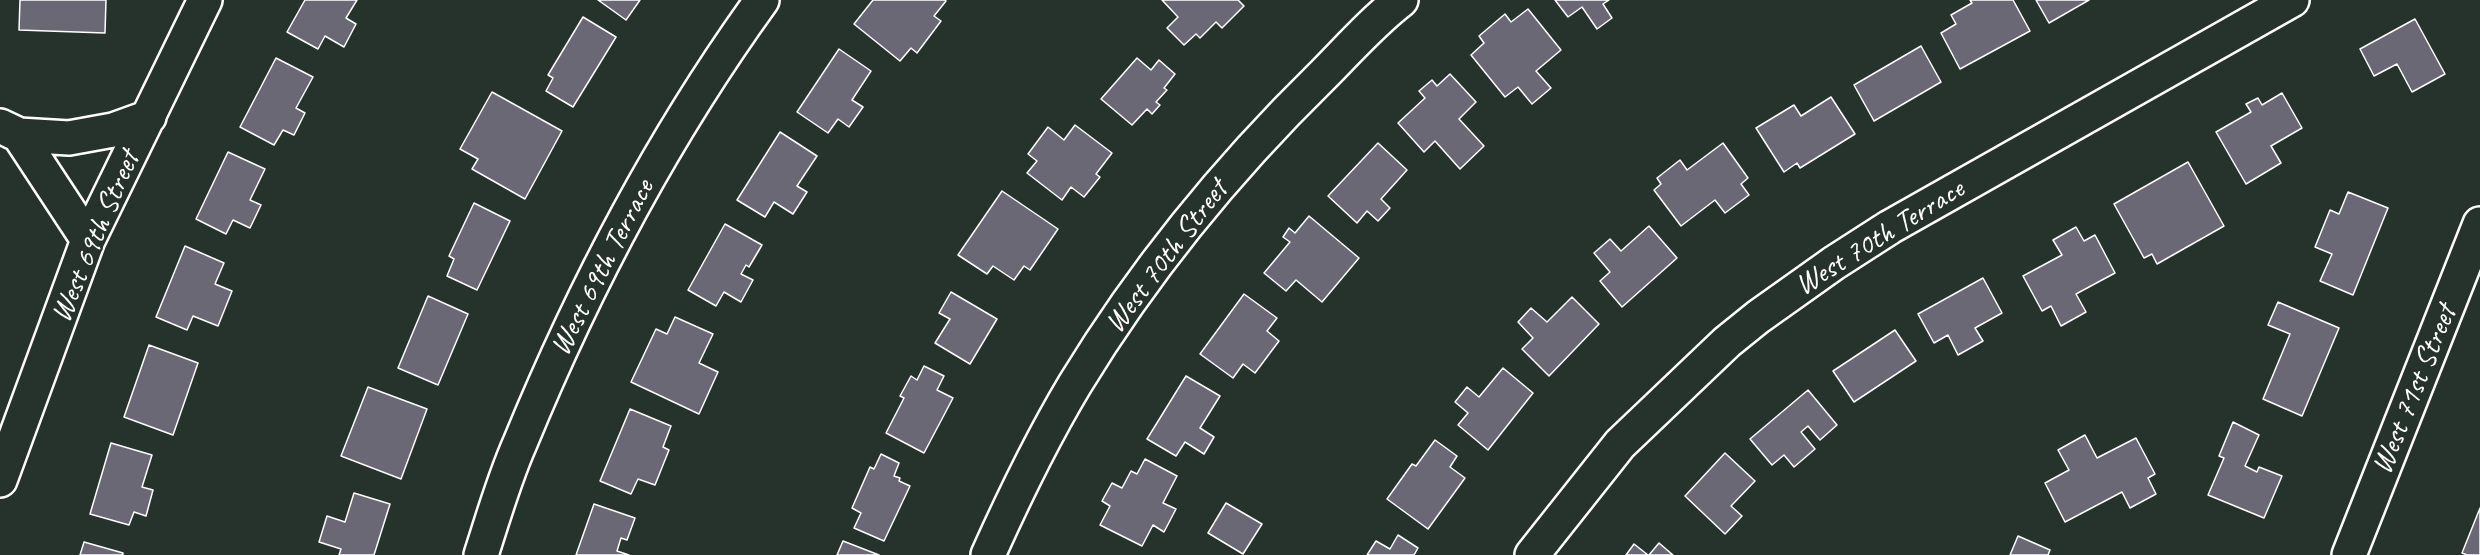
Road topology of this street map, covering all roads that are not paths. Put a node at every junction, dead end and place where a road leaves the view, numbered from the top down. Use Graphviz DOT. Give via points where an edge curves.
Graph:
graph roads {
  1 [pos="205,0"];
  2 [pos="762,0"];
  3 [pos="1401,0"];
  4 [pos="2292,0"];
  5 [pos="149,117"];
  6 [pos="9,130"];
  7 [pos="2480,224"];
  8 [pos="88,240"];
  9 [pos="0,480"];
  10 [pos="481,555"];
  11 [pos="988,555"];
  12 [pos="1532,555"];
  13 [pos="2349,555"];
  1 -- 5 [label="street, West 69th Street"];
  2 -- 10 [label="street, West 69th Terrace" via="662,152 596,274 519,444"];
  3 -- 11 [label="street, West 70th Street" via="1280,117 1143,282 1075,385 1018,489"];
  4 -- 12 [label="street, West 70th Terrace" via="1890,227 1758,317 1620,444"];
  5 -- 6 [label="street" via="113,130 69,138"];
  5 -- 8 [label="street, West 69th Street"];
  6 -- 8 [label="street"];
  7 -- 13 [label="street, West 71st Street"];
  8 -- 9 [label="street, West 69th Street"];
}
